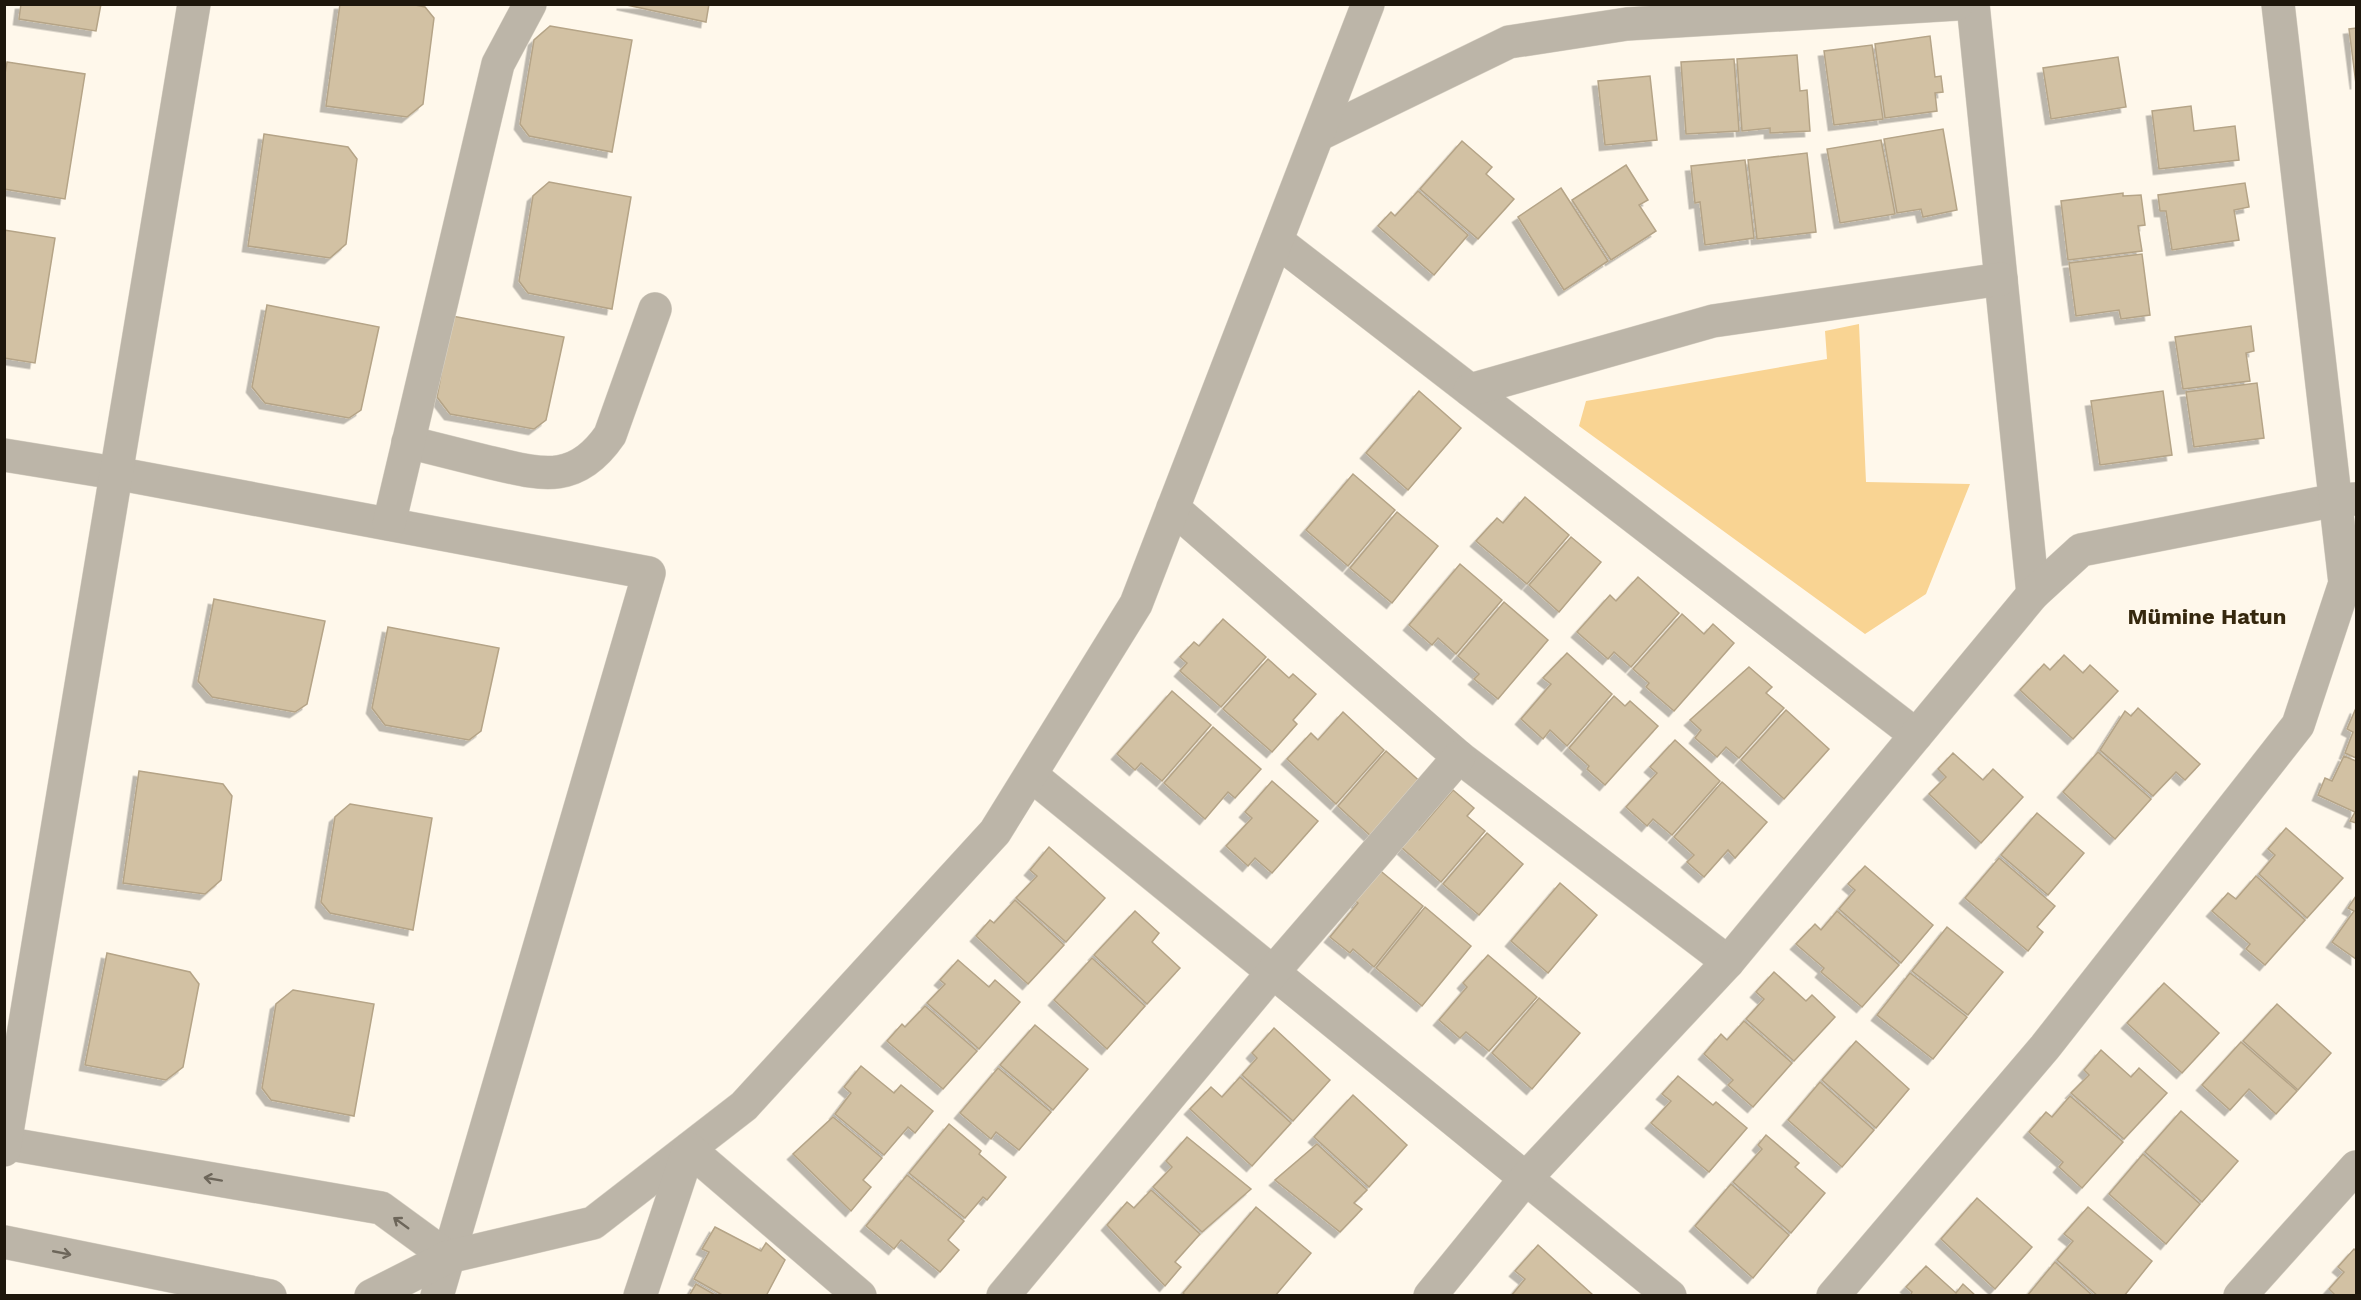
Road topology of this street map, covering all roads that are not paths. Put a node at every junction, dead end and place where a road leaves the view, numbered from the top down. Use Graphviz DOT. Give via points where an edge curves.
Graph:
graph roads {
  1 [pos="194,4"];
  2 [pos="1368,4"];
  3 [pos="1957,4"];
  4 [pos="1973,4"];
  5 [pos="2278,4"];
  6 [pos="516,12"];
  7 [pos="1318,135"];
  8 [pos="1277,241"];
  9 [pos="2001,279"];
  10 [pos="655,309"];
  11 [pos="1470,390"];
  12 [pos="408,442"];
  13 [pos="4,455"];
  14 [pos="115,473"];
  15 [pos="2346,500"];
  16 [pos="1173,508"];
  17 [pos="389,524"];
  18 [pos="2033,594"];
  19 [pos="1916,735"];
  20 [pos="1459,757"];
  21 [pos="1031,775"];
  22 [pos="1728,962"];
  23 [pos="1273,972"];
  24 [pos="5,1145"];
  25 [pos="689,1149"];
  26 [pos="2356,1167"];
  27 [pos="1527,1178"];
  28 [pos="4,1242"];
  29 [pos="448,1257"];
  30 [pos="270,1296"];
  31 [pos="371,1296"];
  32 [pos="437,1296"];
  33 [pos="640,1296"];
  34 [pos="860,1296"];
  35 [pos="1003,1296"];
  36 [pos="1430,1296"];
  37 [pos="1670,1296"];
  38 [pos="1833,1296"];
  39 [pos="2240,1296"];
  1 -- 14 [label="street"];
  2 -- 7 [label="street"];
  3 -- 7 [label="street" via="1628,24 1509,42"];
  4 -- 9 [label="street"];
  5 -- 15 [label="street"];
  6 -- 12 [label="street" via="498,64"];
  7 -- 8 [label="street"];
  8 -- 11 [label="street"];
  8 -- 16 [label="street"];
  9 -- 11 [label="street" via="1713,321"];
  9 -- 18 [label="street"];
  10 -- 12 [label="street" via="610,435 598,452 582,464 568,471 537,473"];
  11 -- 19 [label="street"];
  12 -- 17 [label="street"];
  13 -- 14 [label="street"];
  14 -- 17 [label="street"];
  14 -- 24 [label="street"];
  15 -- 18 [label="street" via="2081,550"];
  15 -- 38 [label="street" via="2345,583 2298,725 2045,1047"];
  16 -- 20 [label="street"];
  16 -- 21 [label="street" via="1136,604"];
  17 -- 29 [label="street" via="649,573"];
  18 -- 19 [label="street"];
  19 -- 22 [label="street"];
  20 -- 22 [label="street"];
  20 -- 23 [label="street"];
  21 -- 23 [label="street"];
  21 -- 25 [label="street" via="995,832 744,1106"];
  22 -- 27 [label="street"];
  23 -- 27 [label="street"];
  23 -- 35 [label="street"];
  29 -- 24 [label="street, one-way" via="381,1209"];
  25 -- 29 [label="street" via="593,1223"];
  25 -- 33 [label="street"];
  25 -- 34 [label="street"];
  26 -- 39 [label="street"];
  27 -- 36 [label="street"];
  27 -- 37 [label="street"];
  28 -- 30 [label="street, one-way"];
  29 -- 31 [label="street"];
  29 -- 32 [label="street"];
}
